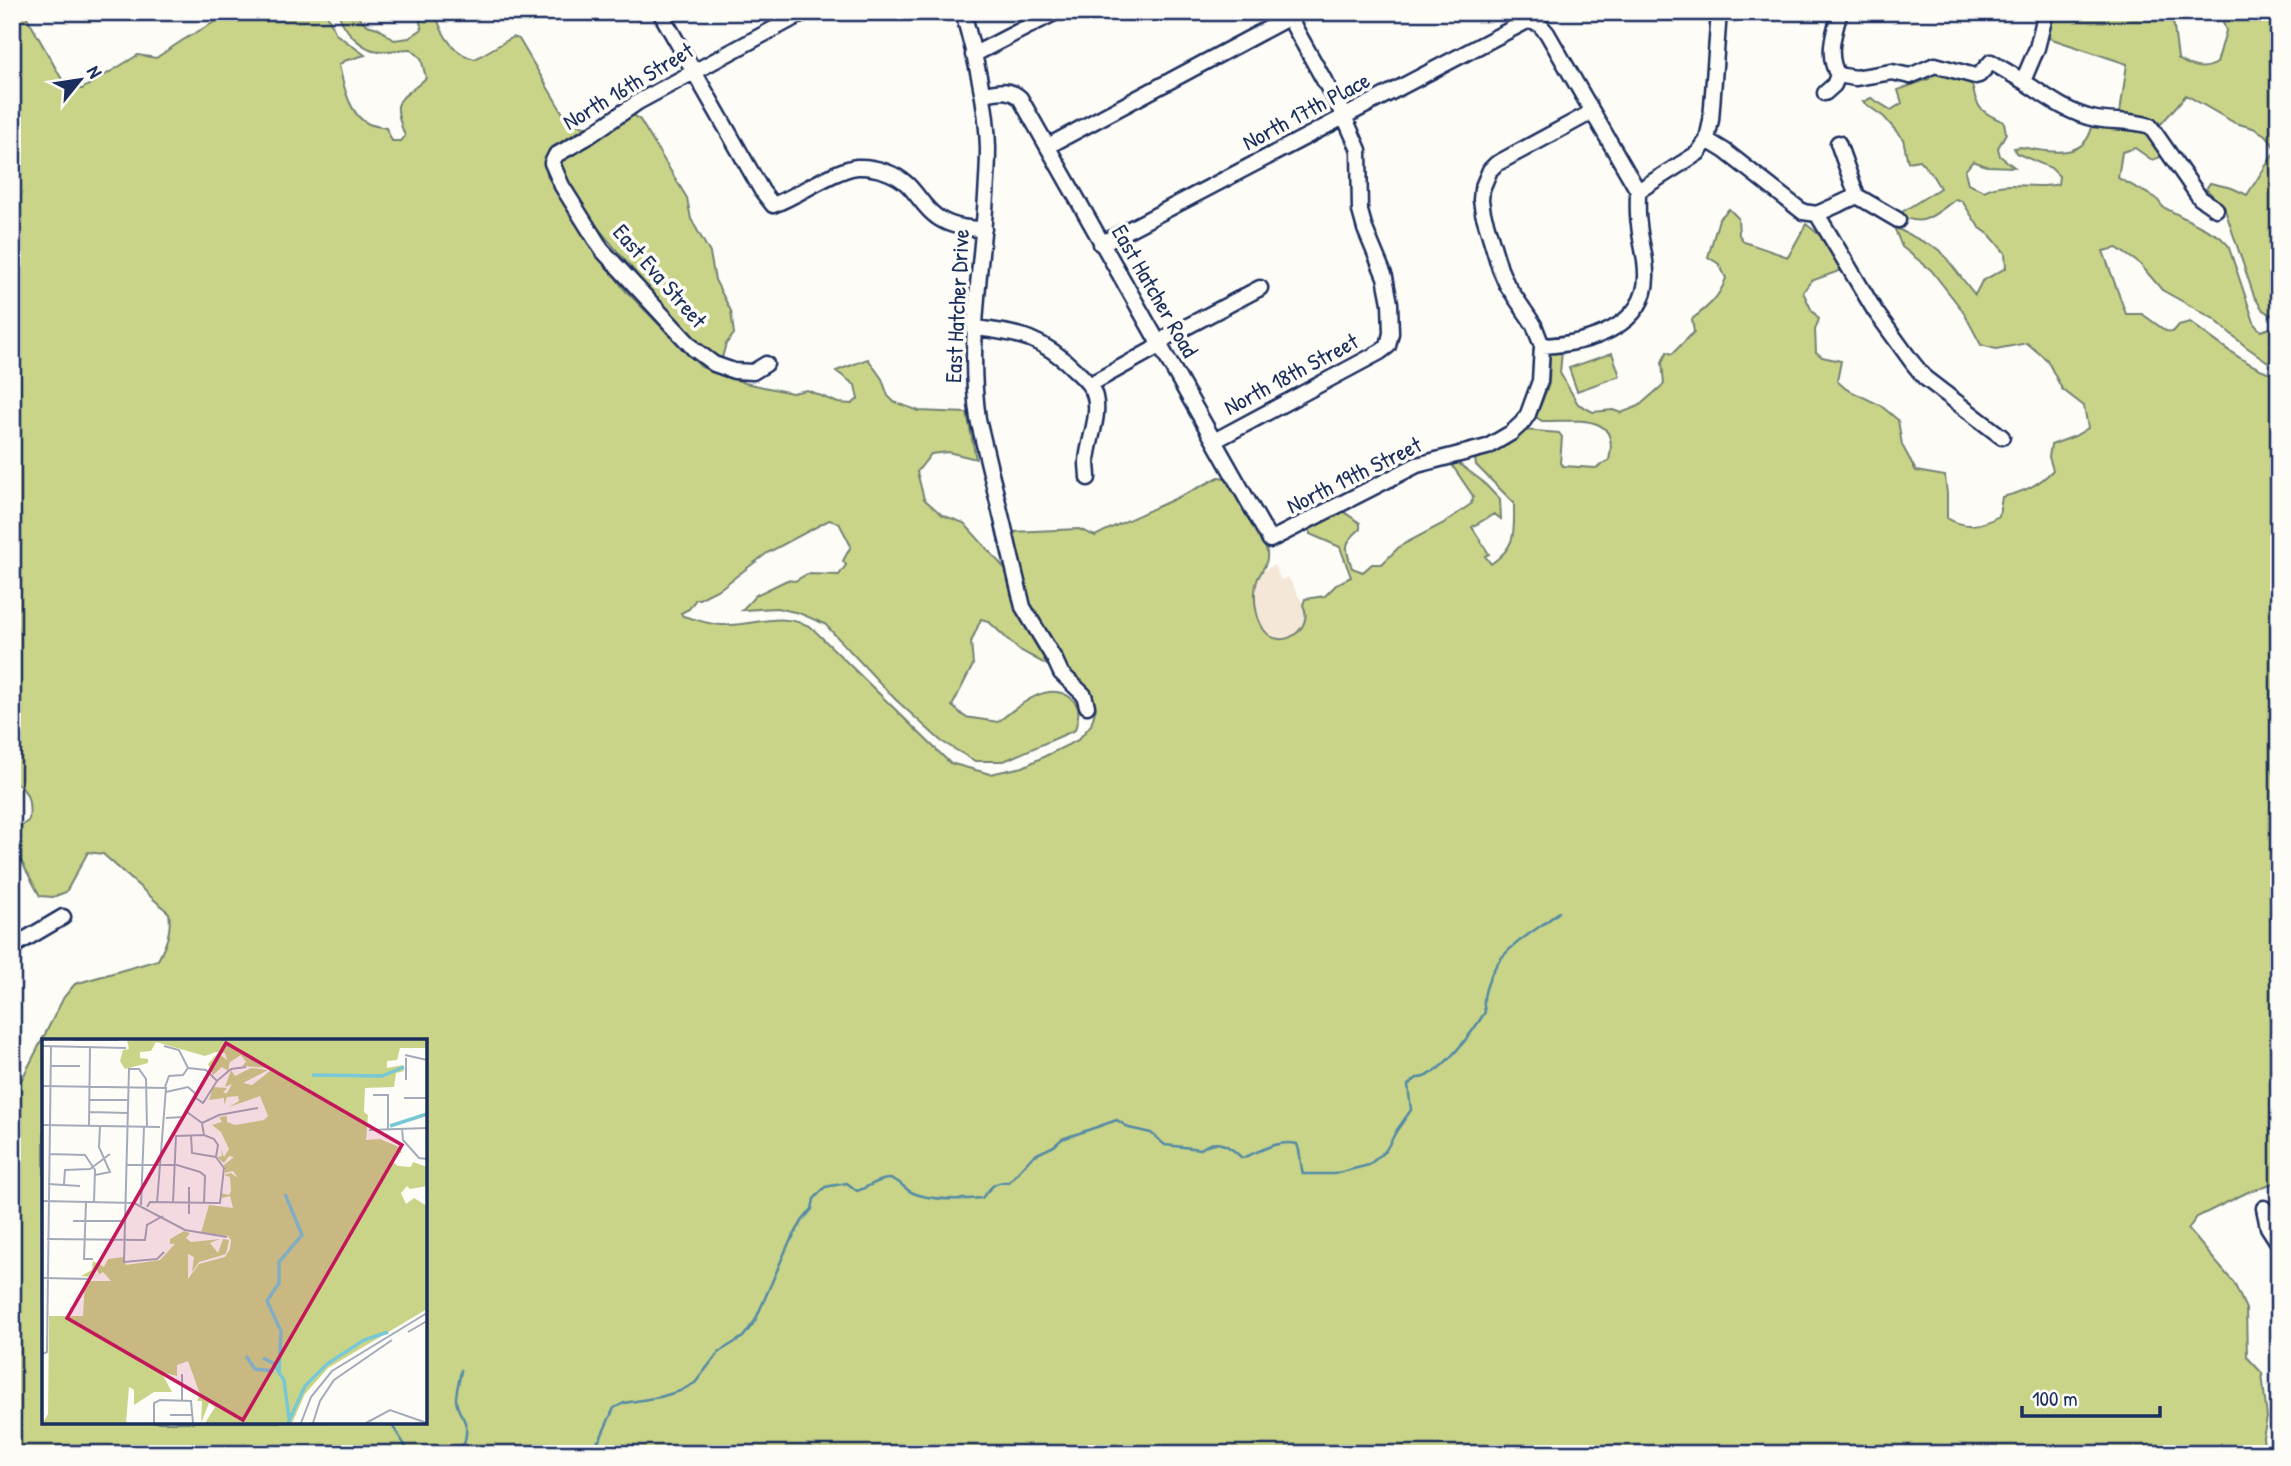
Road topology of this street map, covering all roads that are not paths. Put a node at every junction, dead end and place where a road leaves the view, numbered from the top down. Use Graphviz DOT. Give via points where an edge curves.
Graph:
graph roads {
  1 [pos="660,12"];
  2 [pos="805,12"];
  3 [pos="963,12"];
  4 [pos="1056,12"];
  5 [pos="1718,12"];
  6 [pos="1840,12"];
  7 [pos="2046,12"];
  8 [pos="1291,14"];
  9 [pos="974,55"];
  10 [pos="694,71"];
  11 [pos="1838,75"];
  12 [pos="2023,81"];
  13 [pos="1825,93"];
  14 [pos="984,94"];
  15 [pos="1592,112"];
  16 [pos="1344,116"];
  17 [pos="1707,140"];
  18 [pos="1838,143"];
  19 [pos="1048,146"];
  20 [pos="552,163"];
  21 [pos="1638,191"];
  22 [pos="1857,196"];
  23 [pos="2216,209"];
  24 [pos="1817,214"];
  25 [pos="1898,220"];
  26 [pos="984,229"];
  27 [pos="1101,244"];
  28 [pos="1260,288"];
  29 [pos="975,328"];
  30 [pos="1158,344"];
  31 [pos="1542,346"];
  32 [pos="766,364"];
  33 [pos="1089,385"];
  34 [pos="2001,437"];
  35 [pos="1214,441"];
  36 [pos="1088,478"];
  37 [pos="1270,540"];
  38 [pos="1087,706"];
  39 [pos="63,917"];
  40 [pos="12,947"];
  41 [pos="2264,1208"];
  42 [pos="2279,1244"];
  1 -- 10 [label="street"];
  2 -- 10 [label="street, North 16th Street"];
  3 -- 9 [label="street, East Hatcher Drive"];
  4 -- 9 [label="street"];
  5 -- 17 [label="street"];
  6 -- 11 [label="street" via="1832,45"];
  7 -- 12 [label="street"];
  8 -- 16 [label="street"];
  8 -- 19 [label="street"];
  9 -- 14 [label="street, East Hatcher Drive"];
  10 -- 20 [label="street, North 16th Street" via="556,155"];
  10 -- 26 [label="street" via="773,205 842,172 869,168 906,183 935,216 953,226"];
  11 -- 12 [label="street" via="1855,78 1917,64 1975,76 1992,62"];
  11 -- 13 [label="street"];
  12 -- 23 [label="street" via="2086,116 2150,126 2200,198"];
  14 -- 19 [label="street, East Hatcher Road" via="1014,92"];
  14 -- 26 [label="street, East Hatcher Drive" via="988,148"];
  15 -- 16 [label="street, North 17th Place" via="1543,27 1527,21"];
  15 -- 21 [label="street"];
  15 -- 31 [label="street" via="1496,164 1482,189 1480,200 1500,270"];
  16 -- 27 [label="street, North 17th Place"];
  16 -- 35 [label="street, North 18th Street" via="1359,150 1364,229 1390,299 1388,346"];
  17 -- 21 [label="street" via="1698,152"];
  17 -- 24 [label="street" via="1803,212"];
  18 -- 22 [label="street"];
  19 -- 27 [label="street, East Hatcher Road"];
  20 -- 32 [label="street, East Eva Street" via="603,250 694,349 714,364 734,371 753,372"];
  21 -- 31 [label="street" via="1646,280 1631,315 1589,340"];
  22 -- 24 [label="street"];
  22 -- 25 [label="street"];
  24 -- 34 [label="street" via="1875,311 1925,378"];
  26 -- 29 [label="street, East Hatcher Drive"];
  27 -- 30 [label="street, East Hatcher Road"];
  28 -- 30 [label="street"];
  29 -- 33 [label="street" via="1031,338 1068,363"];
  29 -- 38 [label="street, East Hatcher Drive" via="978,419 1023,607 1060,673 1084,695"];
  30 -- 33 [label="street"];
  30 -- 35 [label="street, East Hatcher Road"];
  31 -- 37 [label="street, North 19th Street" via="1535,399 1522,423 1502,439 1417,465"];
  33 -- 36 [label="street" via="1095,411"];
  35 -- 37 [label="street, East Hatcher Road"];
  39 -- 40 [label="street"];
  41 -- 42 [label="street" via="2268,1227"];
}
